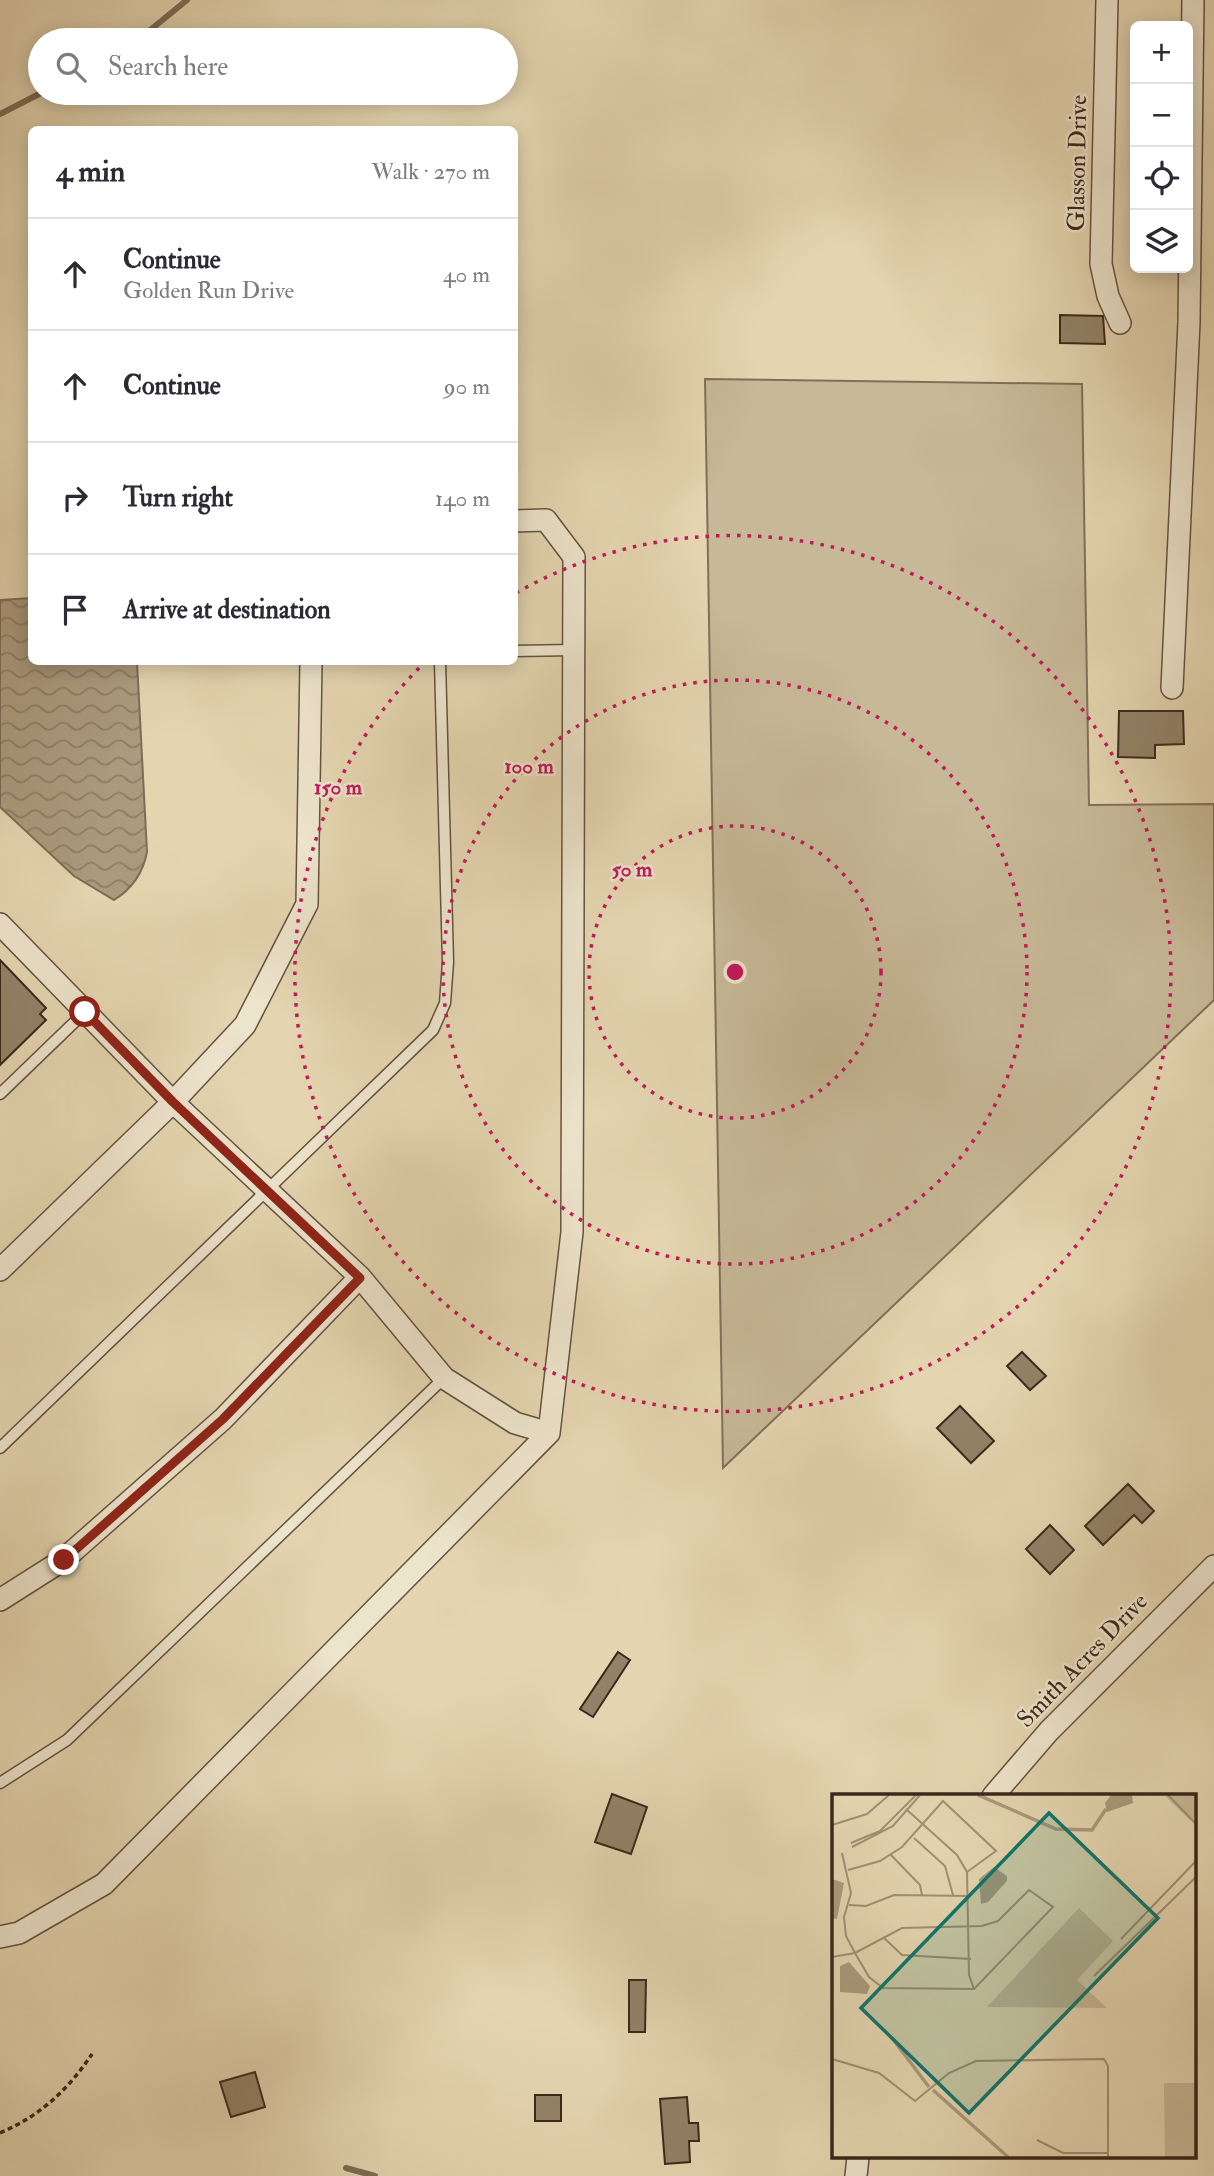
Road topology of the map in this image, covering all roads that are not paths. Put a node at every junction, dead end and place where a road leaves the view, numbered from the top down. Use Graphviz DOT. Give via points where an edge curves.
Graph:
graph roads {
  1 [pos="1107,0"];
  2 [pos="1193,0"];
  3 [pos="1120,323"];
  4 [pos="518,521"];
  5 [pos="518,650"];
  6 [pos="574,650"];
  7 [pos="311,665"];
  8 [pos="440,665"];
  9 [pos="1172,688"];
  10 [pos="0,924"];
  11 [pos="85,1012"];
  12 [pos="0,1094"];
  13 [pos="173,1102"];
  14 [pos="267,1191"];
  15 [pos="0,1270"];
  16 [pos="360,1278"];
  17 [pos="444,1378"];
  18 [pos="549,1433"];
  19 [pos="0,1448"];
  20 [pos="1214,1566"];
  21 [pos="0,1600"];
  22 [pos="0,1783"];
  23 [pos="995,1794"];
  24 [pos="0,1937"];
  25 [pos="858,2158"];
  26 [pos="856,2176"];
  1 -- 3 [label="street, Glasson Drive" via="1101,264"];
  2 -- 9 [label="street" via="1189,321"];
  4 -- 6 [label="street" via="546,520 574,557"];
  5 -- 6 [label="lane"];
  6 -- 18 [label="street" via="572,1232"];
  7 -- 13 [label="street" via="307,904 245,1025"];
  8 -- 14 [label="lane" via="448,962 445,1003 433,1030"];
  10 -- 11 [label="street"];
  11 -- 12 [label="lane"];
  11 -- 13 [label="street"];
  13 -- 14 [label="street"];
  13 -- 15 [label="street"];
  14 -- 16 [label="street"];
  14 -- 19 [label="lane"];
  16 -- 17 [label="street"];
  16 -- 21 [label="street" via="223,1419 64,1560"];
  17 -- 18 [label="street" via="515,1423"];
  17 -- 22 [label="lane" via="67,1741"];
  18 -- 24 [label="street" via="104,1884 19,1933"];
  20 -- 23 [label="street, Smith Acres Drive" via="1049,1731"];
  25 -- 26 [label="street"];
}
